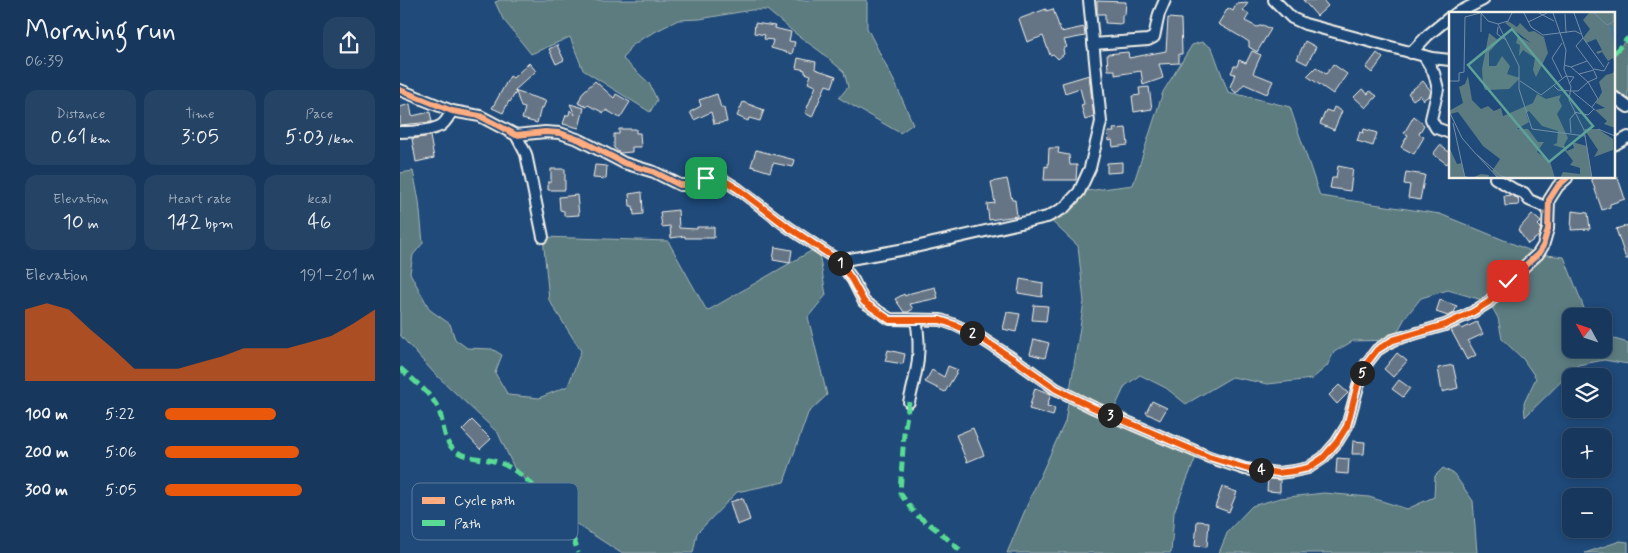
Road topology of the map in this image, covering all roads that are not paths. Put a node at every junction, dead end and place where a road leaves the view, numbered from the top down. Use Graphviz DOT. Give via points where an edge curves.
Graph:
graph roads {
  1 [pos="1089,0"];
  2 [pos="1165,0"];
  3 [pos="1274,0"];
  4 [pos="1483,0"];
  5 [pos="1459,12"];
  6 [pos="1449,18"];
  7 [pos="1093,44"];
  8 [pos="1411,52"];
  9 [pos="1424,56"];
  10 [pos="1449,60"];
  11 [pos="400,90"];
  12 [pos="1616,98"];
  13 [pos="1628,107"];
  14 [pos="452,111"];
  15 [pos="400,132"];
  16 [pos="1449,132"];
  17 [pos="516,135"];
  18 [pos="1628,137"];
  19 [pos="1616,144"];
  20 [pos="1497,179"];
  21 [pos="1566,179"];
  22 [pos="1548,208"];
  23 [pos="543,237"];
  24 [pos="839,261"];
  25 [pos="916,320"];
  26 [pos="909,402"];
  1 -- 7 [label="street"];
  2 -- 7 [label="street" via="1158,14 1154,36 1148,40"];
  3 -- 8 [label="street" via="1292,18 1306,24"];
  4 -- 5 [label="street"];
  6 -- 8 [label="street"];
  7 -- 24 [label="street" via="1101,122 1090,168 1079,192 1064,208 1047,217 1020,224"];
  8 -- 9 [label="street"];
  9 -- 10 [label="street"];
  9 -- 16 [label="street" via="1434,73 1438,89 1431,119 1436,128"];
  11 -- 14 [label="street"];
  12 -- 13 [label="street"];
  14 -- 15 [label="street" via="440,126"];
  14 -- 17 [label="street" via="480,116"];
  17 -- 23 [label="street" via="526,154"];
  17 -- 24 [label="street" via="560,133 680,185 706,178 722,179"];
  18 -- 19 [label="street"];
  20 -- 22 [label="street"];
  21 -- 22 [label="street" via="1549,200"];
  22 -- 25 [label="street" via="1548,229 1538,254 1489,302 1473,312 1445,325 1393,340 1377,350 1360,376 1347,426 1337,442 1323,458 1308,468 1294,471 1278,473 1245,468 1209,457 1056,389 976,335 940,320"];
  24 -- 25 [label="street" via="864,302 890,320"];
  25 -- 26 [label="street" via="920,339 918,371"];
}
